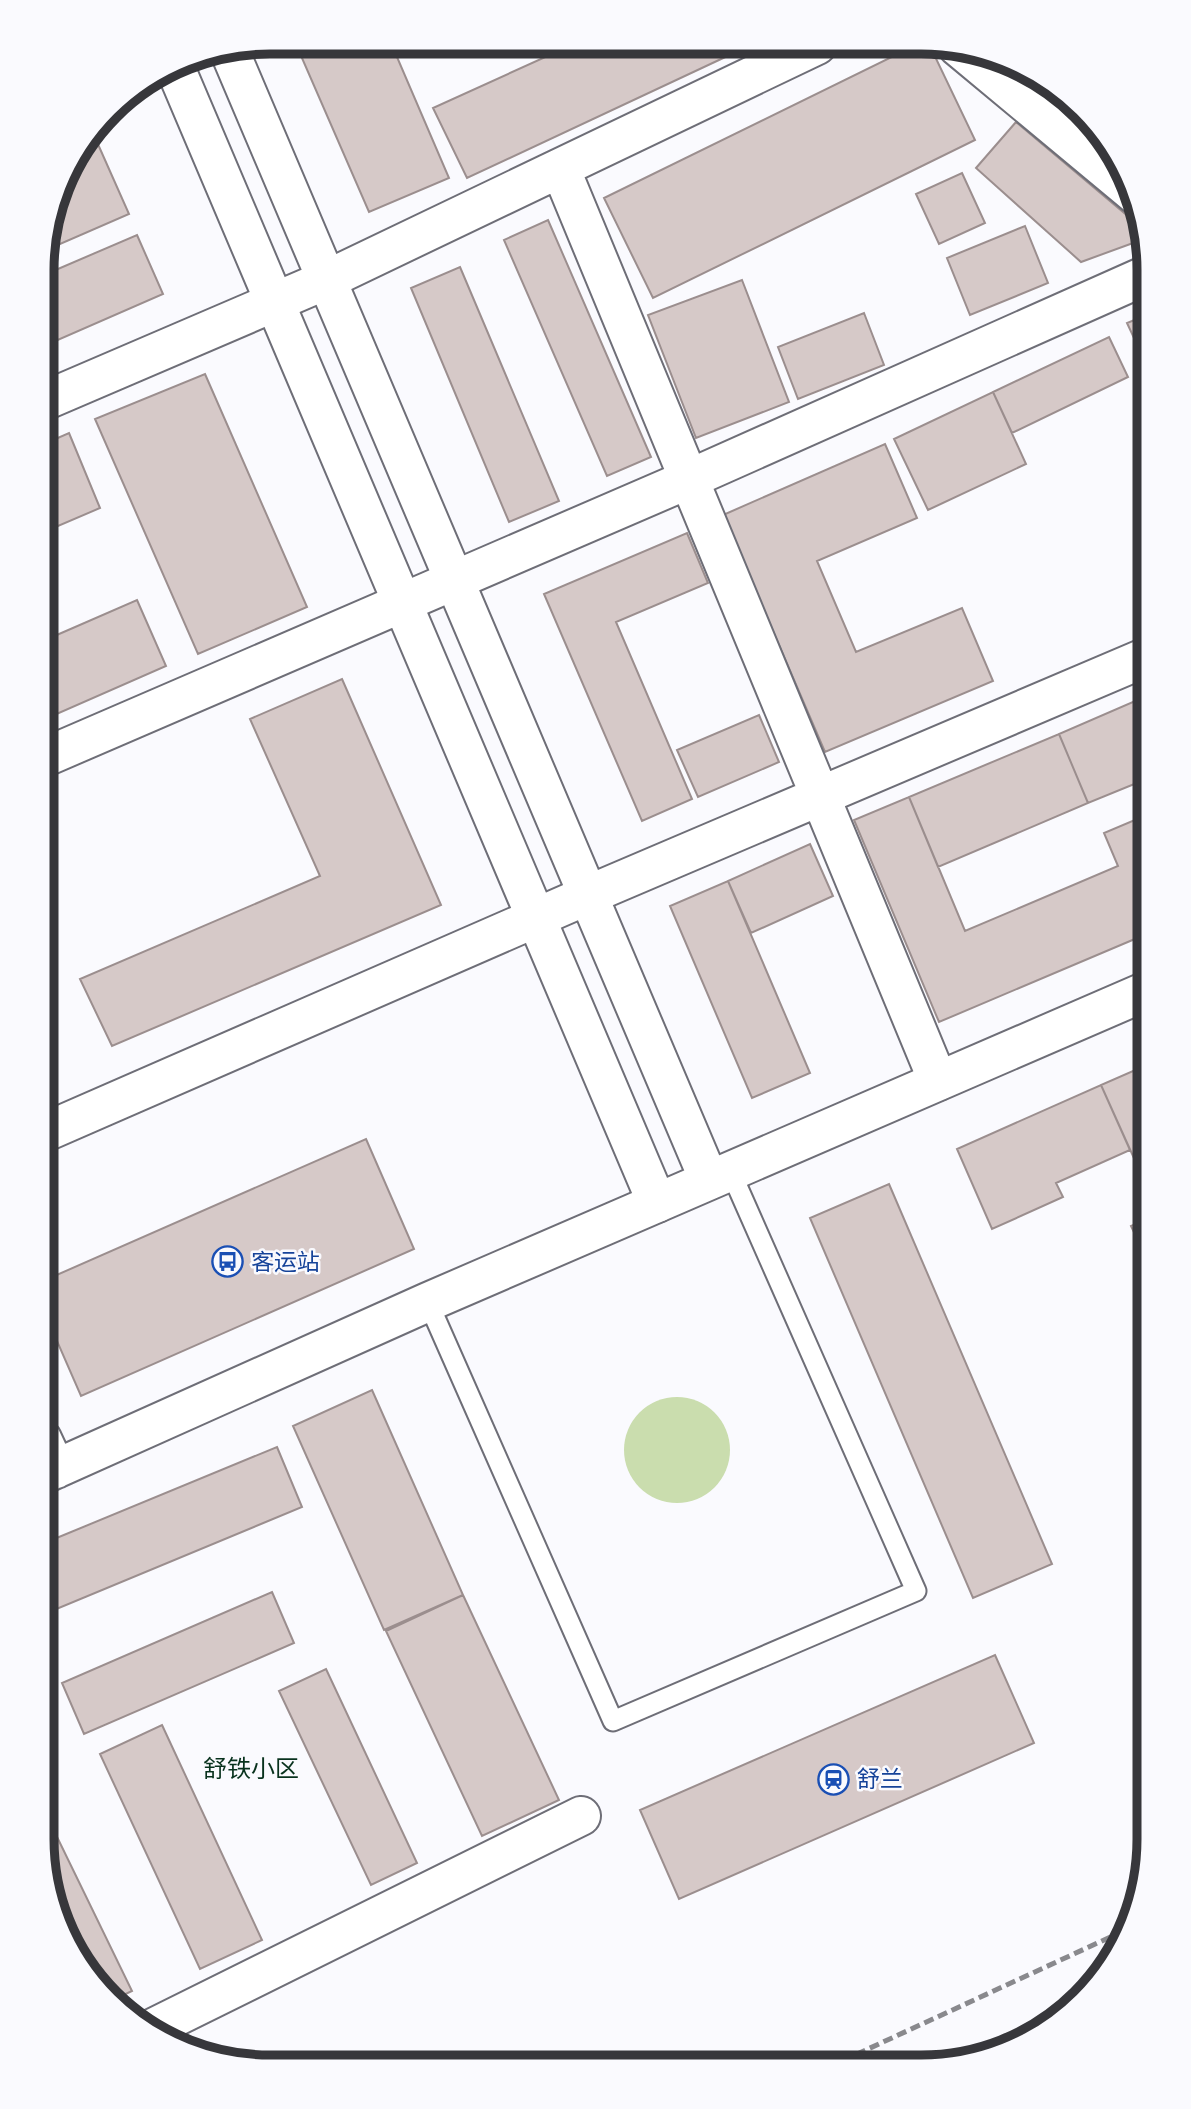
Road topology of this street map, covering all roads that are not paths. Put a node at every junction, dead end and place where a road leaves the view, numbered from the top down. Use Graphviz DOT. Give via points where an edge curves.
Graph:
graph roads {
  1 [pos="799,54"];
  2 [pos="232,58"];
  3 [pos="976,62"];
  4 [pos="178,76"];
  5 [pos="561,170"];
  6 [pos="1115,178"];
  7 [pos="1137,279"];
  8 [pos="326,280"];
  9 [pos="274,302"];
  10 [pos="54,397"];
  11 [pos="689,478"];
  12 [pos="454,581"];
  13 [pos="402,604"];
  14 [pos="1137,661"];
  15 [pos="54,753"];
  16 [pos="820,796"];
  17 [pos="588,895"];
  18 [pos="536,918"];
  19 [pos="1137,995"];
  20 [pos="938,1081"];
  21 [pos="54,1128"];
  22 [pos="720,1175"];
  23 [pos="657,1203"];
  24 [pos="428,1302"];
  25 [pos="54,1458"];
  26 [pos="582,1816"];
  27 [pos="161,2024"];
  1 -- 5 [label="street"];
  2 -- 8 [label="street"];
  3 -- 6 [label="street"];
  4 -- 9 [label="street"];
  5 -- 8 [label="street"];
  5 -- 11 [label="street"];
  7 -- 11 [label="street"];
  8 -- 9 [label="street"];
  8 -- 12 [label="street"];
  9 -- 10 [label="street"];
  9 -- 13 [label="street"];
  11 -- 12 [label="street"];
  11 -- 16 [label="street"];
  12 -- 13 [label="street"];
  12 -- 17 [label="street"];
  13 -- 15 [label="street"];
  13 -- 18 [label="street"];
  14 -- 16 [label="street"];
  16 -- 17 [label="street"];
  16 -- 20 [label="street"];
  17 -- 18 [label="street"];
  17 -- 22 [label="street"];
  18 -- 21 [label="street"];
  18 -- 23 [label="street"];
  19 -- 20 [label="street"];
  20 -- 22 [label="street"];
  22 -- 23 [label="street"];
  22 -- 24 [label="lane" via="916,1591 614,1721"];
  23 -- 24 [label="street"];
  24 -- 25 [label="street"];
  26 -- 27 [label="street"];
}
